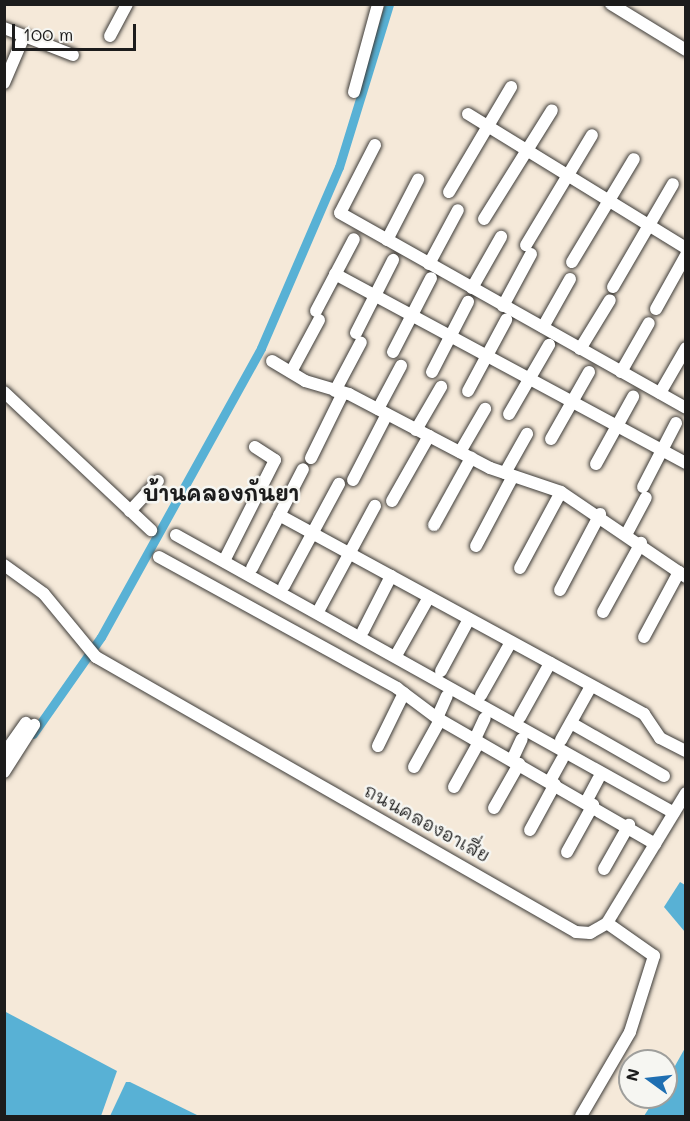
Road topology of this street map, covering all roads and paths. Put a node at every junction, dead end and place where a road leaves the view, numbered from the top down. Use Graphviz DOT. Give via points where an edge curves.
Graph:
graph roads {
  1 [pos="127,4"];
  2 [pos="378,4"];
  3 [pos="611,4"];
  4 [pos="4,28"];
  5 [pos="24,36"];
  6 [pos="110,36"];
  7 [pos="686,50"];
  8 [pos="73,56"];
  9 [pos="4,83"];
  10 [pos="511,87"];
  11 [pos="354,92"];
  12 [pos="552,110"];
  13 [pos="468,114"];
  14 [pos="487,126"];
  15 [pos="592,135"];
  16 [pos="375,145"];
  17 [pos="527,150"];
  18 [pos="634,159"];
  19 [pos="567,175"];
  20 [pos="418,180"];
  21 [pos="673,184"];
  22 [pos="448,192"];
  23 [pos="608,201"];
  24 [pos="458,210"];
  25 [pos="484,219"];
  26 [pos="649,226"];
  27 [pos="501,237"];
  28 [pos="354,239"];
  29 [pos="387,240"];
  30 [pos="686,248"];
  31 [pos="686,255"];
  32 [pos="393,260"];
  33 [pos="572,262"];
  34 [pos="429,264"];
  35 [pos="335,274"];
  36 [pos="431,278"];
  37 [pos="570,279"];
  38 [pos="613,287"];
  39 [pos="472,288"];
  40 [pos="375,294"];
  41 [pos="610,300"];
  42 [pos="468,302"];
  43 [pos="503,306"];
  44 [pos="656,309"];
  45 [pos="412,315"];
  46 [pos="506,320"];
  47 [pos="649,322"];
  48 [pos="543,327"];
  49 [pos="451,335"];
  50 [pos="549,345"];
  51 [pos="686,348"];
  52 [pos="580,349"];
  53 [pos="393,352"];
  54 [pos="487,355"];
  55 [pos="272,361"];
  56 [pos="401,366"];
  57 [pos="291,372"];
  58 [pos="432,372"];
  59 [pos="589,372"];
  60 [pos="621,372"];
  61 [pos="529,378"];
  62 [pos="441,387"];
  63 [pos="468,391"];
  64 [pos="4,392"];
  65 [pos="339,392"];
  66 [pos="660,393"];
  67 [pos="633,397"];
  68 [pos="572,402"];
  69 [pos="686,408"];
  70 [pos="485,409"];
  71 [pos="382,412"];
  72 [pos="509,414"];
  73 [pos="676,423"];
  74 [pos="617,426"];
  75 [pos="416,430"];
  76 [pos="527,434"];
  77 [pos="429,436"];
  78 [pos="551,439"];
  79 [pos="255,447"];
  80 [pos="662,450"];
  81 [pos="465,455"];
  82 [pos="311,458"];
  83 [pos="686,463"];
  84 [pos="596,464"];
  85 [pos="303,469"];
  86 [pos="509,474"];
  87 [pos="353,480"];
  88 [pos="158,481"];
  89 [pos="339,484"];
  90 [pos="561,492"];
  91 [pos="392,501"];
  92 [pos="375,506"];
  93 [pos="130,511"];
  94 [pos="600,514"];
  95 [pos="279,515"];
  96 [pos="434,525"];
  97 [pos="150,530"];
  98 [pos="312,533"];
  99 [pos="627,533"];
  100 [pos="176,535"];
  101 [pos="641,543"];
  102 [pos="476,546"];
  103 [pos="349,552"];
  104 [pos="159,557"];
  105 [pos="224,561"];
  106 [pos="4,565"];
  107 [pos="252,568"];
  108 [pos="520,568"];
  109 [pos="682,574"];
  110 [pos="391,576"];
  111 [pos="284,586"];
  112 [pos="560,590"];
  113 [pos="429,597"];
  114 [pos="320,608"];
  115 [pos="603,612"];
  116 [pos="469,619"];
  117 [pos="363,631"];
  118 [pos="644,637"];
  119 [pos="511,642"];
  120 [pos="398,652"];
  121 [pos="550,663"];
  122 [pos="441,671"];
  123 [pos="591,686"];
  124 [pos="404,693"];
  125 [pos="481,695"];
  126 [pos="447,696"];
  127 [pos="520,717"];
  128 [pos="485,718"];
  129 [pos="439,719"];
  130 [pos="571,723"];
  131 [pos="522,739"];
  132 [pos="477,740"];
  133 [pos="561,740"];
  134 [pos="378,746"];
  135 [pos="686,751"];
  136 [pos="4,754"];
  137 [pos="562,759"];
  138 [pos="515,762"];
  139 [pos="414,767"];
  140 [pos="4,772"];
  141 [pos="664,776"];
  142 [pos="598,779"];
  143 [pos="552,783"];
  144 [pos="454,788"];
  145 [pos="686,793"];
  146 [pos="590,804"];
  147 [pos="494,808"];
  148 [pos="674,813"];
  149 [pos="629,825"];
  150 [pos="530,830"];
  151 [pos="655,844"];
  152 [pos="567,852"];
  153 [pos="604,869"];
  154 [pos="607,922"];
  155 [pos="581,1116"];
  1 -- 6 [label="street"];
  2 -- 11 [label="street"];
  3 -- 7 [label="street"];
  4 -- 5 [label="street"];
  5 -- 8 [label="street"];
  5 -- 9 [label="street"];
  10 -- 14 [label="street"];
  12 -- 17 [label="street"];
  13 -- 14 [label="street"];
  14 -- 17 [label="street"];
  14 -- 22 [label="street"];
  15 -- 19 [label="street"];
  16 -- 29 [label="street" via="340,213"];
  17 -- 19 [label="street"];
  17 -- 25 [label="street"];
  18 -- 23 [label="street"];
  19 -- 23 [label="street"];
  19 -- 43 [label="street"];
  20 -- 29 [label="street"];
  21 -- 26 [label="street"];
  23 -- 26 [label="street"];
  23 -- 33 [label="street"];
  24 -- 34 [label="street"];
  26 -- 30 [label="street"];
  26 -- 38 [label="street"];
  27 -- 39 [label="street"];
  28 -- 35 [label="street"];
  29 -- 34 [label="street"];
  31 -- 44 [label="street"];
  32 -- 40 [label="street"];
  34 -- 39 [label="street"];
  35 -- 40 [label="street"];
  35 -- 57 [label="street"];
  36 -- 45 [label="street"];
  37 -- 48 [label="street"];
  39 -- 43 [label="street"];
  40 -- 45 [label="street"];
  40 -- 65 [label="street"];
  41 -- 52 [label="street"];
  42 -- 49 [label="street"];
  43 -- 48 [label="street"];
  45 -- 49 [label="street"];
  45 -- 53 [label="street"];
  46 -- 54 [label="street"];
  47 -- 60 [label="street"];
  48 -- 52 [label="street"];
  49 -- 54 [label="street"];
  49 -- 58 [label="street"];
  50 -- 61 [label="street"];
  51 -- 66 [label="street"];
  52 -- 60 [label="street"];
  54 -- 61 [label="street"];
  54 -- 63 [label="street"];
  55 -- 57 [label="street"];
  56 -- 71 [label="street"];
  57 -- 65 [label="street"];
  59 -- 68 [label="street"];
  60 -- 66 [label="street"];
  61 -- 68 [label="street"];
  61 -- 72 [label="street"];
  62 -- 75 [label="street"];
  64 -- 93 [label="street"];
  65 -- 71 [label="street"];
  65 -- 82 [label="street"];
  66 -- 69 [label="street"];
  67 -- 74 [label="street"];
  68 -- 74 [label="street"];
  68 -- 78 [label="street"];
  70 -- 81 [label="street"];
  71 -- 75 [label="street"];
  71 -- 87 [label="street"];
  73 -- 80 [label="street"];
  74 -- 80 [label="street"];
  74 -- 84 [label="street"];
  75 -- 77 [label="street"];
  76 -- 86 [label="street"];
  77 -- 81 [label="street"];
  77 -- 91 [label="street"];
  79 -- 105 [label="street" via="275,460"];
  80 -- 83 [label="street"];
  80 -- 99 [label="street"];
  81 -- 86 [label="street"];
  81 -- 96 [label="street"];
  85 -- 95 [label="street"];
  86 -- 90 [label="street"];
  86 -- 102 [label="street"];
  88 -- 93 [label="street"];
  89 -- 98 [label="street"];
  90 -- 94 [label="street"];
  90 -- 108 [label="street"];
  92 -- 103 [label="street"];
  93 -- 97 [label="street"];
  94 -- 99 [label="street"];
  94 -- 112 [label="street"];
  95 -- 98 [label="street"];
  95 -- 107 [label="street"];
  98 -- 103 [label="street"];
  98 -- 111 [label="street"];
  99 -- 101 [label="street"];
  100 -- 105 [label="street"];
  101 -- 109 [label="street"];
  101 -- 115 [label="street"];
  103 -- 110 [label="street"];
  103 -- 114 [label="street"];
  104 -- 124 [label="street"];
  105 -- 148 [label="street"];
  106 -- 154 [label="street, ถนนคลองอาเสี่ย" via="44,594 96,657 576,932 590,933"];
  109 -- 118 [label="street"];
  110 -- 113 [label="street"];
  110 -- 117 [label="street"];
  113 -- 116 [label="street"];
  113 -- 120 [label="street"];
  116 -- 119 [label="street"];
  116 -- 122 [label="street"];
  119 -- 121 [label="street"];
  119 -- 125 [label="street"];
  121 -- 123 [label="street"];
  121 -- 127 [label="street"];
  123 -- 130 [label="street"];
  123 -- 135 [label="street" via="644,714 660,738"];
  124 -- 129 [label="street"];
  124 -- 134 [label="street"];
  126 -- 129 [label="street"];
  128 -- 132 [label="street"];
  129 -- 132 [label="street"];
  129 -- 139 [label="street"];
  130 -- 133 [label="street"];
  130 -- 141 [label="street"];
  131 -- 138 [label="street"];
  132 -- 138 [label="street"];
  132 -- 144 [label="street"];
  136 -- 140 [label="street" via="30,724"];
  137 -- 143 [label="street"];
  138 -- 143 [label="street"];
  138 -- 147 [label="street"];
  142 -- 146 [label="street"];
  143 -- 146 [label="street"];
  143 -- 150 [label="street"];
  145 -- 148 [label="street"];
  146 -- 149 [label="street"];
  146 -- 152 [label="street"];
  148 -- 151 [label="street"];
  149 -- 151 [label="street"];
  149 -- 153 [label="street"];
  151 -- 154 [label="street"];
  154 -- 155 [label="street" via="654,956 630,1032"];
}
